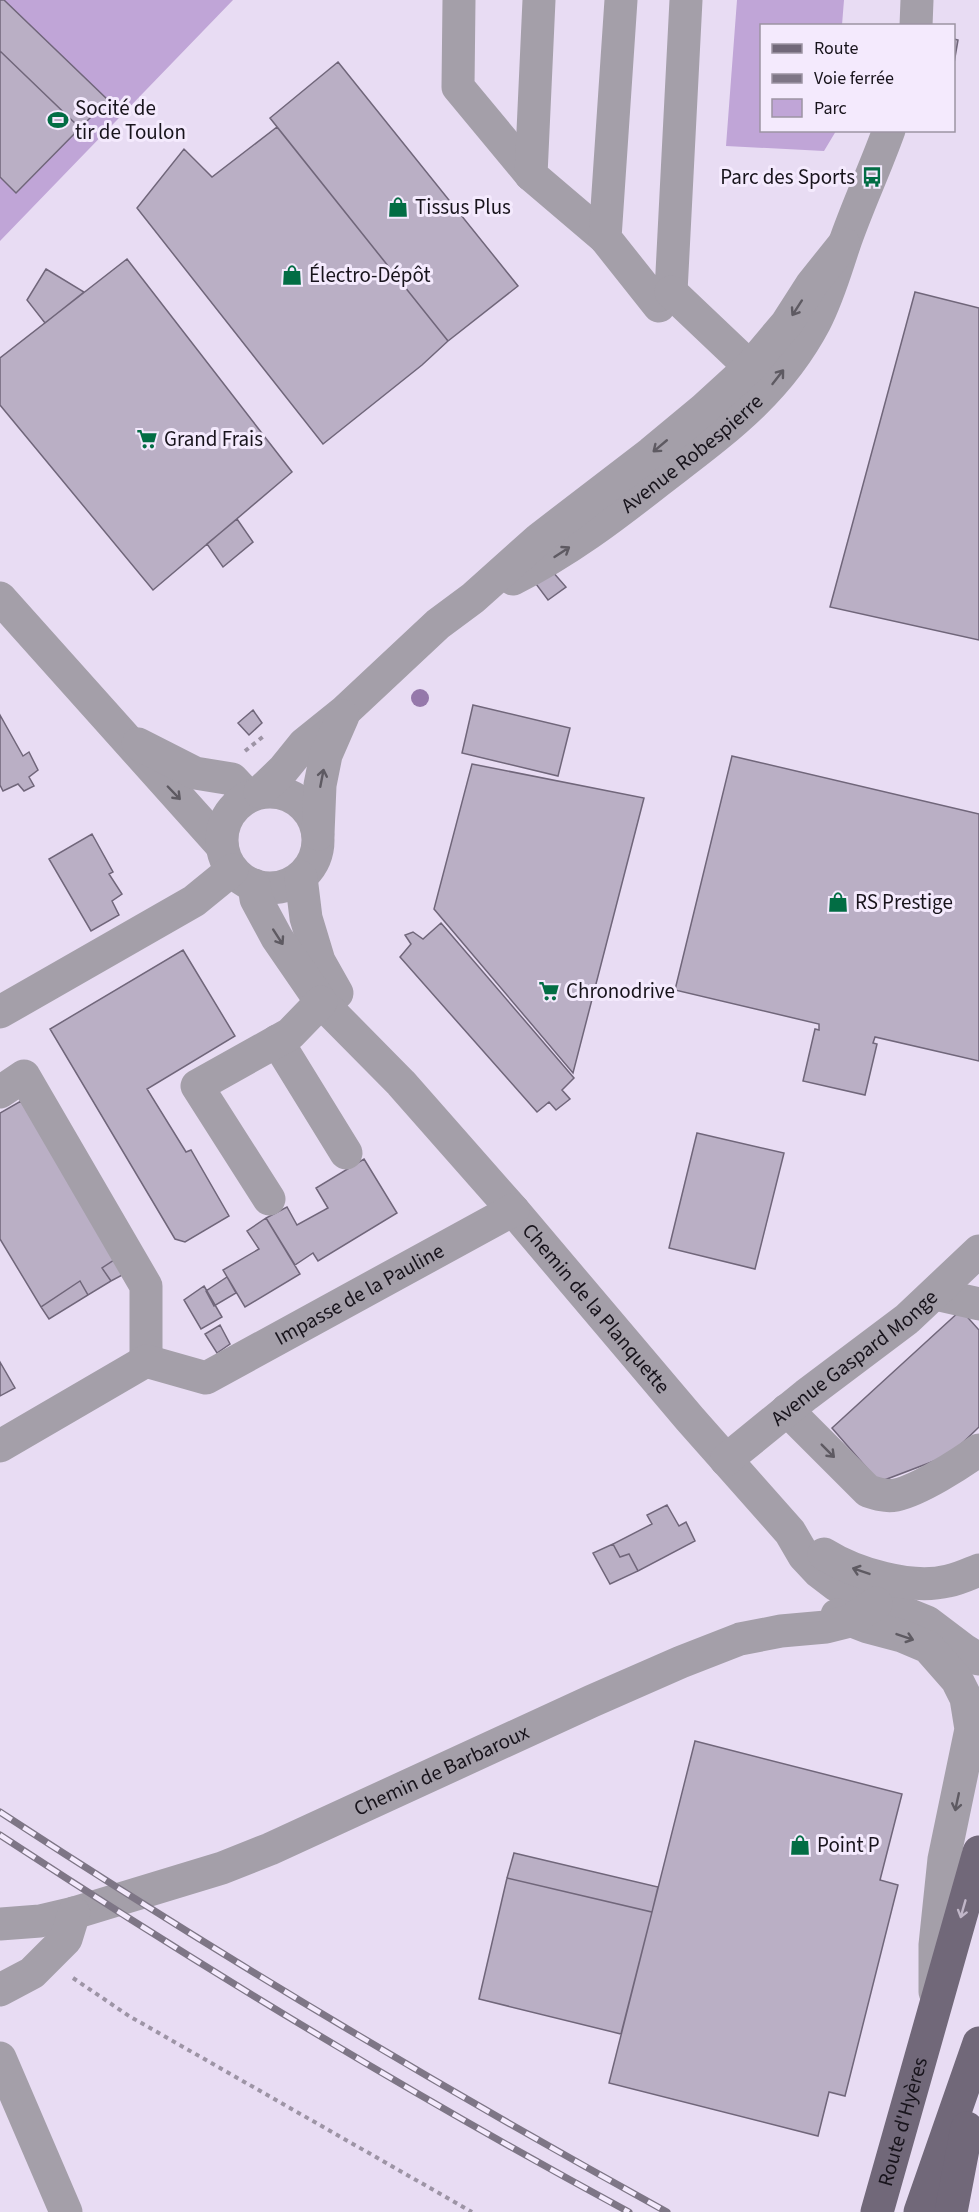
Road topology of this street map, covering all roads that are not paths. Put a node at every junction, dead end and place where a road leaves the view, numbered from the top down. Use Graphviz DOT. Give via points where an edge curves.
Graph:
graph roads {
  1 [pos="459,0"];
  2 [pos="539,0"];
  3 [pos="621,0"];
  4 [pos="686,0"];
  5 [pos="918,0"];
  6 [pos="916,24"];
  7 [pos="888,132"];
  8 [pos="531,175"];
  9 [pos="605,238"];
  10 [pos="844,244"];
  11 [pos="671,292"];
  12 [pos="750,367"];
  13 [pos="473,598"];
  14 [pos="6,615"];
  15 [pos="345,711"];
  16 [pos="121,735"];
  17 [pos="254,794"];
  18 [pos="318,836"];
  19 [pos="236,867"];
  20 [pos="301,877"];
  21 [pos="321,1002"];
  22 [pos="0,1012"];
  23 [pos="277,1041"];
  24 [pos="401,1083"];
  25 [pos="0,1092"];
  26 [pos="346,1153"];
  27 [pos="269,1199"];
  28 [pos="513,1210"];
  29 [pos="979,1251"];
  30 [pos="935,1294"];
  31 [pos="979,1304"];
  32 [pos="146,1361"];
  33 [pos="787,1410"];
  34 [pos="0,1446"];
  35 [pos="979,1450"];
  36 [pos="726,1460"];
  37 [pos="797,1544"];
  38 [pos="979,1570"];
  39 [pos="863,1612"];
  40 [pos="979,1659"];
  41 [pos="979,1852"];
  42 [pos="74,1913"];
  43 [pos="0,1924"];
  44 [pos="0,1990"];
  45 [pos="932,2016"];
  46 [pos="979,2043"];
  47 [pos="0,2058"];
  48 [pos="979,2064"];
  49 [pos="66,2212"];
  50 [pos="877,2212"];
  51 [pos="886,2212"];
  52 [pos="920,2212"];
  53 [pos="951,2212"];
  1 -- 8 [label="street" via="458,87"];
  2 -- 8 [label="street"];
  3 -- 9 [label="street"];
  4 -- 11 [label="street"];
  5 -- 6 [label="street"];
  7 -- 10 [label="street, Avenue Robespierre"];
  8 -- 9 [label="street"];
  9 -- 11 [label="street" via="659,306"];
  10 -- 12 [label="street, Avenue Robespierre, one-way"];
  13 -- 10 [label="street, Avenue Robespierre, one-way" via="546,562 593,532 730,427 792,359 831,288"];
  11 -- 12 [label="street"];
  12 -- 13 [label="street, Avenue Robespierre, one-way" via="651,453 539,539"];
  13 -- 15 [label="street, Avenue Robespierre" via="438,624"];
  14 -- 16 [label="street, Chemin de la Planquette"];
  15 -- 17 [label="street, Avenue Robespierre" via="304,744"];
  18 -- 15 [label="street, Avenue Robespierre, one-way" via="320,785 326,755"];
  16 -- 17 [label="street, Chemin de la Planquette" via="195,773 232,779"];
  16 -- 19 [label="street, Chemin de la Planquette, one-way"];
  17 -- 18 [label="street" via="276,792 292,797 305,806"];
  17 -- 19 [label="street" via="230,812 222,834"];
  18 -- 20 [label="street" via="317,851"];
  19 -- 20 [label="street" via="273,888"];
  19 -- 21 [label="street, Chemin de la Planquette, one-way" via="277,938"];
  19 -- 22 [label="street" via="194,901"];
  20 -- 24 [label="street, Chemin de la Planquette" via="306,918 319,961 336,993"];
  21 -- 23 [label="street" via="290,1034"];
  21 -- 24 [label="street, Chemin de la Planquette"];
  23 -- 26 [label="street"];
  23 -- 27 [label="street" via="197,1086"];
  24 -- 28 [label="street, Chemin de la Planquette"];
  25 -- 32 [label="street" via="24,1076 146,1286"];
  28 -- 32 [label="street, Impasse de la Pauline" via="206,1378"];
  28 -- 36 [label="street, Chemin de la Planquette"];
  29 -- 30 [label="street, Avenue Gaspard Monge"];
  30 -- 31 [label="street"];
  30 -- 33 [label="street, Avenue Gaspard Monge"];
  32 -- 34 [label="street"];
  33 -- 35 [label="street, one-way" via="868,1491 881,1495 914,1488"];
  33 -- 36 [label="street, Avenue Gaspard Monge"];
  36 -- 37 [label="street, Chemin de la Planquette"];
  38 -- 37 [label="street, Chemin de la Planquette, one-way" via="948,1582 893,1580 867,1574"];
  37 -- 39 [label="street, Chemin de la Planquette" via="819,1572"];
  39 -- 40 [label="street, Chemin de la Planquette" via="927,1622"];
  39 -- 42 [label="street, Chemin de Barbaroux" via="826,1627 781,1630 740,1639 592,1701 270,1849 222,1868"];
  39 -- 45 [label="street, one-way" via="927,1647 957,1680 970,1715 969,1745 944,1859"];
  41 -- 45 [label="main road, Route d'Hyères, one-way"];
  42 -- 43 [label="street, Chemin de Barbaroux"];
  42 -- 44 [label="street" via="66,1939 32,1973"];
  45 -- 50 [label="main road, Route d'Hyères"];
  45 -- 51 [label="main road, Route d'Hyères"];
  46 -- 52 [label="main road, Route d'Hyères"];
  47 -- 49 [label="street"];
  48 -- 53 [label="main road"];
}
